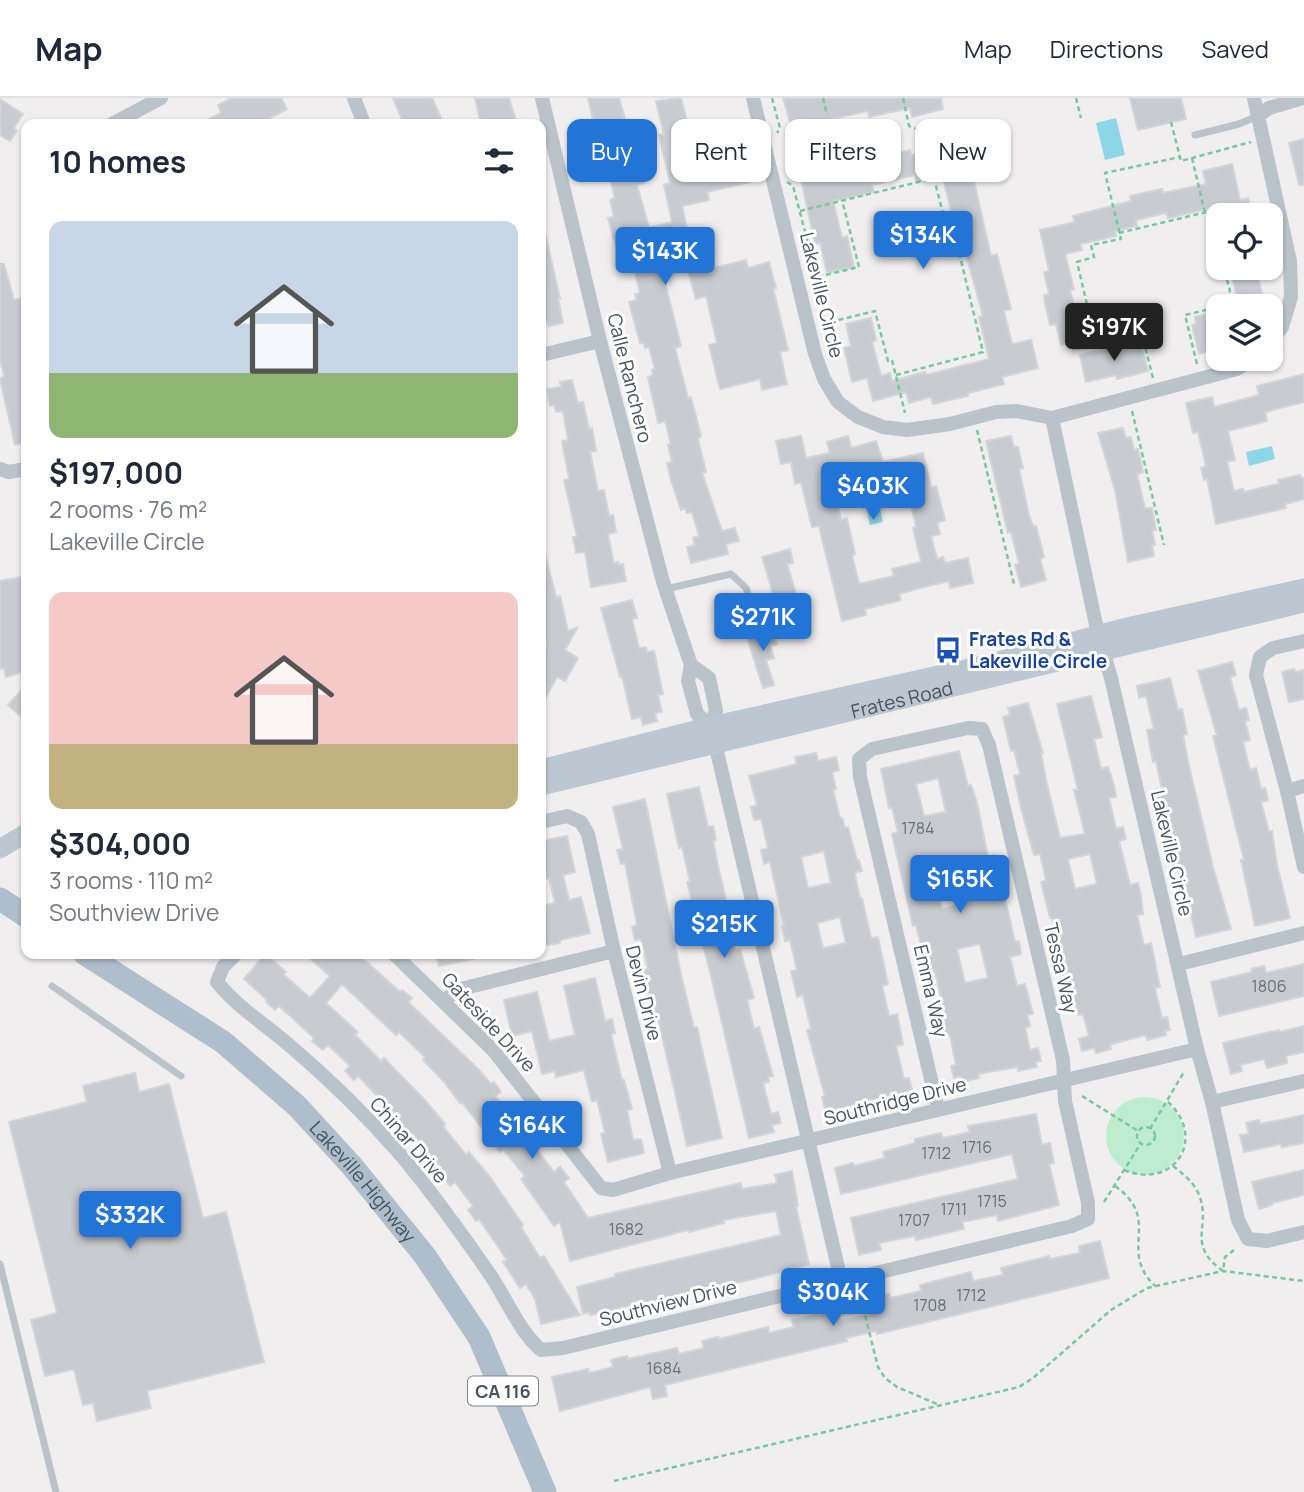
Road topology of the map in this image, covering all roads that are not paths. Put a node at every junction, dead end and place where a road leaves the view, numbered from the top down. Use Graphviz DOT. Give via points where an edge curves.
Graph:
graph roads {
  1 [pos="161,98"];
  2 [pos="354,98"];
  3 [pos="542,98"];
  4 [pos="753,98"];
  5 [pos="1254,98"];
  6 [pos="1303,98"];
  7 [pos="1258,116"];
  8 [pos="121,119"];
  9 [pos="362,119"];
  10 [pos="1195,135"];
  11 [pos="1283,324"];
  12 [pos="600,341"];
  13 [pos="546,354"];
  14 [pos="1230,371"];
  15 [pos="1052,418"];
  16 [pos="21,471"];
  17 [pos="3,474"];
  18 [pos="1304,588"];
  19 [pos="666,589"];
  20 [pos="1304,603"];
  21 [pos="752,609"];
  22 [pos="1304,641"];
  23 [pos="1100,643"];
  24 [pos="691,665"];
  25 [pos="713,734"];
  26 [pos="859,759"];
  27 [pos="546,768"];
  28 [pos="546,784"];
  29 [pos="1304,786"];
  30 [pos="1287,791"];
  31 [pos="546,821"];
  32 [pos="21,835"];
  33 [pos="0,849"];
  34 [pos="1304,867"];
  35 [pos="0,899"];
  36 [pos="21,913"];
  37 [pos="1304,933"];
  38 [pos="614,951"];
  39 [pos="93,959"];
  40 [pos="231,959"];
  41 [pos="399,959"];
  42 [pos="1179,964"];
  43 [pos="52,986"];
  44 [pos="444,1000"];
  45 [pos="1198,1049"];
  46 [pos="181,1076"];
  47 [pos="1063,1081"];
  48 [pos="1304,1081"];
  49 [pos="1212,1102"];
  50 [pos="938,1109"];
  51 [pos="810,1142"];
  52 [pos="670,1173"];
  53 [pos="601,1188"];
  54 [pos="1087,1219"];
  55 [pos="1304,1232"];
  56 [pos="0,1264"];
  57 [pos="841,1280"];
  58 [pos="541,1350"];
  59 [pos="56,1492"];
  60 [pos="545,1492"];
  1 -- 8 [label="street"];
  2 -- 9 [label="street"];
  3 -- 12 [label="street, Calle Ranchero"];
  4 -- 15 [label="street, Lakeville Circle" via="815,354 838,402 858,417 907,430 996,412"];
  5 -- 7 [label="street"];
  6 -- 7 [label="street"];
  7 -- 10 [label="lane"];
  7 -- 11 [label="street" via="1290,261 1291,297"];
  12 -- 13 [label="street"];
  12 -- 19 [label="street, Calle Ranchero"];
  14 -- 15 [label="street, Lakeville Circle"];
  15 -- 23 [label="street, Lakeville Circle"];
  16 -- 17 [label="street"];
  18 -- 23 [label="street, Frates Road"];
  19 -- 21 [label="lane" via="731,574 746,588"];
  19 -- 24 [label="street, Calle Ranchero"];
  20 -- 23 [label="street, Frates Road"];
  22 -- 30 [label="street" via="1273,648 1260,657 1256,675"];
  23 -- 25 [label="street, Frates Road"];
  23 -- 42 [label="street, Lakeville Circle"];
  24 -- 25 [label="street, Calle Ranchero" via="688,681 697,714"];
  24 -- 25 [label="street, Calle Ranchero" via="709,678 716,710"];
  25 -- 27 [label="street, Frates Road"];
  25 -- 28 [label="street, Frates Road"];
  25 -- 51 [label="street"];
  26 -- 47 [label="street, Tessa Way" via="872,749 982,729 1060,1047"];
  26 -- 50 [label="street, Emma Way"];
  29 -- 30 [label="street"];
  30 -- 34 [label="street"];
  31 -- 38 [label="street, Devin Drive" via="567,816 581,821 588,834"];
  32 -- 33 [label="street"];
  35 -- 36 [label="main road"];
  37 -- 42 [label="street"];
  38 -- 44 [label="street" via="457,990"];
  38 -- 52 [label="street, Devin Drive"];
  39 -- 60 [label="main road, Lakeville Highway / CA 116" via="223,1042 297,1107 352,1166 425,1256 479,1337"];
  40 -- 58 [label="street, Chinar Drive" via="217,982 231,999 289,1044 398,1152 449,1216 531,1342"];
  41 -- 44 [label="street, Gateside Drive"];
  42 -- 45 [label="street, Lakeville Circle"];
  43 -- 46 [label="lane"];
  44 -- 53 [label="street, Gateside Drive" via="493,1050"];
  45 -- 47 [label="street, Southridge Drive"];
  45 -- 49 [label="street, Lakeville Circle"];
  47 -- 50 [label="street, Southridge Drive"];
  47 -- 54 [label="street, Tessa Way" via="1088,1203"];
  48 -- 49 [label="street"];
  49 -- 55 [label="street, Lakeville Circle" via="1238,1220 1248,1239 1267,1241"];
  50 -- 51 [label="street, Southridge Drive"];
  51 -- 52 [label="street, Southridge Drive"];
  51 -- 57 [label="street"];
  52 -- 53 [label="street, Southridge Drive" via="613,1190"];
  54 -- 57 [label="street, Southview Drive"];
  56 -- 59 [label="lane"];
  57 -- 58 [label="street, Southview Drive"];
}
